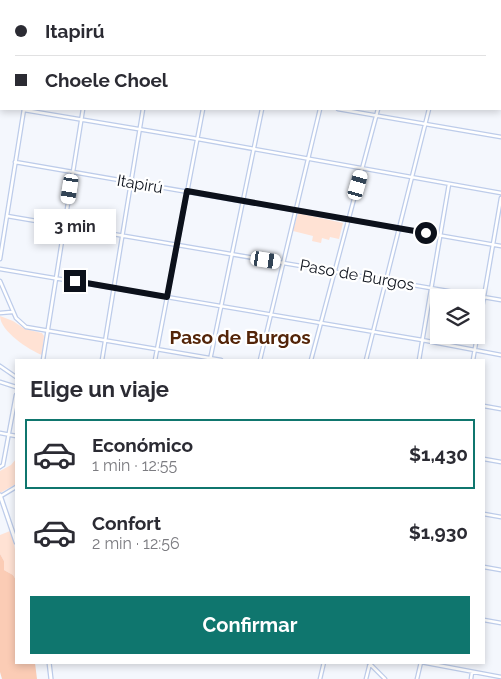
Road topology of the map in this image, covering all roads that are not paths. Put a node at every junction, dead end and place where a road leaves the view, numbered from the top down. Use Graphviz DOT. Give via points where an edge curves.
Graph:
graph roads {
  1 [pos="24,110"];
  2 [pos="29,110"];
  3 [pos="83,110"];
  4 [pos="143,110"];
  5 [pos="203,110"];
  6 [pos="262,110"];
  7 [pos="320,110"];
  8 [pos="344,110"];
  9 [pos="378,110"];
  10 [pos="429,110"];
  11 [pos="376,115"];
  12 [pos="81,120"];
  13 [pos="425,124"];
  14 [pos="140,129"];
  15 [pos="501,137"];
  16 [pos="198,139"];
  17 [pos="254,149"];
  18 [pos="308,159"];
  19 [pos="15,162"];
  20 [pos="362,168"];
  21 [pos="73,172"];
  22 [pos="412,177"];
  23 [pos="130,182"];
  24 [pos="450,184"];
  25 [pos="187,191"];
  26 [pos="501,192"];
  27 [pos="501,198"];
  28 [pos="243,201"];
  29 [pos="295,210"];
  30 [pos="7,216"];
  31 [pos="348,220"];
  32 [pos="64,225"];
  33 [pos="399,228"];
  34 [pos="122,235"];
  35 [pos="440,235"];
  36 [pos="493,244"];
  37 [pos="178,245"];
  38 [pos="501,246"];
  39 [pos="232,254"];
  40 [pos="0,258"];
  41 [pos="282,262"];
  42 [pos="0,269"];
  43 [pos="335,271"];
  44 [pos="56,278"];
  45 [pos="385,280"];
  46 [pos="0,281"];
  47 [pos="114,288"];
  48 [pos="431,288"];
  49 [pos="437,289"];
  50 [pos="485,291"];
  51 [pos="167,297"];
  52 [pos="485,297"];
  53 [pos="501,300"];
  54 [pos="221,307"];
  55 [pos="12,312"];
  56 [pos="0,313"];
  57 [pos="271,315"];
  58 [pos="320,323"];
  59 [pos="48,330"];
  60 [pos="373,332"];
  61 [pos="105,340"];
  62 [pos="422,340"];
  63 [pos="475,344"];
  64 [pos="157,349"];
  65 [pos="474,350"];
  66 [pos="501,355"];
  67 [pos="44,359"];
  68 [pos="102,359"];
  69 [pos="155,359"];
  70 [pos="210,359"];
  71 [pos="260,359"];
  72 [pos="311,359"];
  73 [pos="366,359"];
  74 [pos="419,359"];
  75 [pos="473,359"];
  76 [pos="0,366"];
  77 [pos="15,376"];
  78 [pos="0,382"];
  79 [pos="15,387"];
  80 [pos="15,400"];
  81 [pos="485,406"];
  82 [pos="501,409"];
  83 [pos="0,433"];
  84 [pos="8,435"];
  85 [pos="15,436"];
  86 [pos="485,459"];
  87 [pos="501,462"];
  88 [pos="1,466"];
  89 [pos="15,488"];
  90 [pos="0,496"];
  91 [pos="485,514"];
  92 [pos="501,517"];
  93 [pos="15,539"];
  94 [pos="485,567"];
  95 [pos="501,570"];
  96 [pos="485,620"];
  97 [pos="501,623"];
  98 [pos="48,664"];
  99 [pos="324,664"];
  100 [pos="369,664"];
  101 [pos="370,664"];
  102 [pos="421,664"];
  103 [pos="431,664"];
  104 [pos="472,672"];
  105 [pos="501,677"];
  106 [pos="51,679"];
  107 [pos="320,679"];
  108 [pos="366,679"];
  109 [pos="385,679"];
  110 [pos="417,679"];
  111 [pos="471,679"];
  1 -- 19 [label="street"];
  2 -- 12 [label="street"];
  3 -- 12 [label="street"];
  4 -- 14 [label="street"];
  5 -- 16 [label="street"];
  6 -- 17 [label="street"];
  7 -- 18 [label="street"];
  8 -- 11 [label="street"];
  9 -- 11 [label="street"];
  10 -- 13 [label="street"];
  11 -- 13 [label="street"];
  11 -- 20 [label="street"];
  12 -- 14 [label="street"];
  12 -- 21 [label="street"];
  13 -- 15 [label="street"];
  13 -- 22 [label="street"];
  14 -- 16 [label="street"];
  14 -- 23 [label="street"];
  16 -- 17 [label="street"];
  16 -- 25 [label="street"];
  17 -- 18 [label="street"];
  17 -- 28 [label="street"];
  18 -- 20 [label="street"];
  18 -- 29 [label="street"];
  19 -- 21 [label="street, Itapirú"];
  19 -- 30 [label="street"];
  20 -- 22 [label="street"];
  20 -- 31 [label="street"];
  21 -- 23 [label="street, Itapirú"];
  21 -- 32 [label="street"];
  22 -- 24 [label="street"];
  22 -- 33 [label="street"];
  23 -- 25 [label="street, Itapirú"];
  23 -- 34 [label="street"];
  24 -- 26 [label="street"];
  24 -- 35 [label="street"];
  25 -- 28 [label="street, Itapirú"];
  25 -- 37 [label="street"];
  27 -- 36 [label="street"];
  28 -- 29 [label="street, Itapirú"];
  28 -- 39 [label="street"];
  29 -- 31 [label="street, Itapirú"];
  29 -- 41 [label="street"];
  30 -- 32 [label="street, Paso de Burgos"];
  30 -- 40 [label="street"];
  31 -- 33 [label="street, Itapirú"];
  31 -- 43 [label="street"];
  32 -- 34 [label="street, Paso de Burgos"];
  32 -- 44 [label="street"];
  33 -- 35 [label="street, Itapirú"];
  33 -- 45 [label="street"];
  34 -- 37 [label="street, Paso de Burgos"];
  34 -- 47 [label="street"];
  35 -- 36 [label="street, Itapirú"];
  35 -- 48 [label="street"];
  36 -- 38 [label="street, Itapirú"];
  36 -- 50 [label="street"];
  37 -- 39 [label="street, Paso de Burgos"];
  37 -- 51 [label="street"];
  39 -- 41 [label="street, Paso de Burgos"];
  39 -- 54 [label="street"];
  41 -- 43 [label="street, Paso de Burgos"];
  41 -- 57 [label="street"];
  42 -- 44 [label="street"];
  43 -- 45 [label="street, Paso de Burgos"];
  43 -- 58 [label="street"];
  44 -- 47 [label="street"];
  44 -- 59 [label="street"];
  45 -- 48 [label="street, Paso de Burgos"];
  45 -- 60 [label="street"];
  46 -- 55 [label="street"];
  47 -- 51 [label="street"];
  47 -- 61 [label="street"];
  48 -- 49 [label="street, Paso de Burgos"];
  48 -- 62 [label="street"];
  51 -- 54 [label="street"];
  51 -- 64 [label="street"];
  52 -- 53 [label="street, Paso de Burgos"];
  54 -- 57 [label="street"];
  54 -- 70 [label="street"];
  55 -- 56 [label="street"];
  55 -- 59 [label="street" via="23,325"];
  57 -- 58 [label="street"];
  57 -- 71 [label="street"];
  58 -- 60 [label="street"];
  58 -- 72 [label="street"];
  59 -- 61 [label="street"];
  59 -- 67 [label="street"];
  60 -- 62 [label="street"];
  60 -- 73 [label="street"];
  61 -- 64 [label="street"];
  61 -- 68 [label="street"];
  62 -- 65 [label="street"];
  62 -- 74 [label="street"];
  63 -- 65 [label="street"];
  64 -- 69 [label="street"];
  64 -- 70 [label="street"];
  65 -- 66 [label="street"];
  65 -- 75 [label="street"];
  76 -- 77 [label="street"];
  78 -- 79 [label="street"];
  80 -- 84 [label="street"];
  81 -- 82 [label="street"];
  83 -- 84 [label="street"];
  84 -- 85 [label="street"];
  84 -- 88 [label="street"];
  86 -- 87 [label="street"];
  89 -- 90 [label="street"];
  90 -- 93 [label="street"];
  91 -- 92 [label="street"];
  94 -- 95 [label="street"];
  96 -- 97 [label="street"];
  98 -- 106 [label="street"];
  99 -- 107 [label="street"];
  100 -- 108 [label="street"];
  101 -- 109 [label="street"];
  102 -- 110 [label="street"];
  103 -- 104 [label="street"];
  104 -- 105 [label="street"];
  104 -- 111 [label="street"];
}
